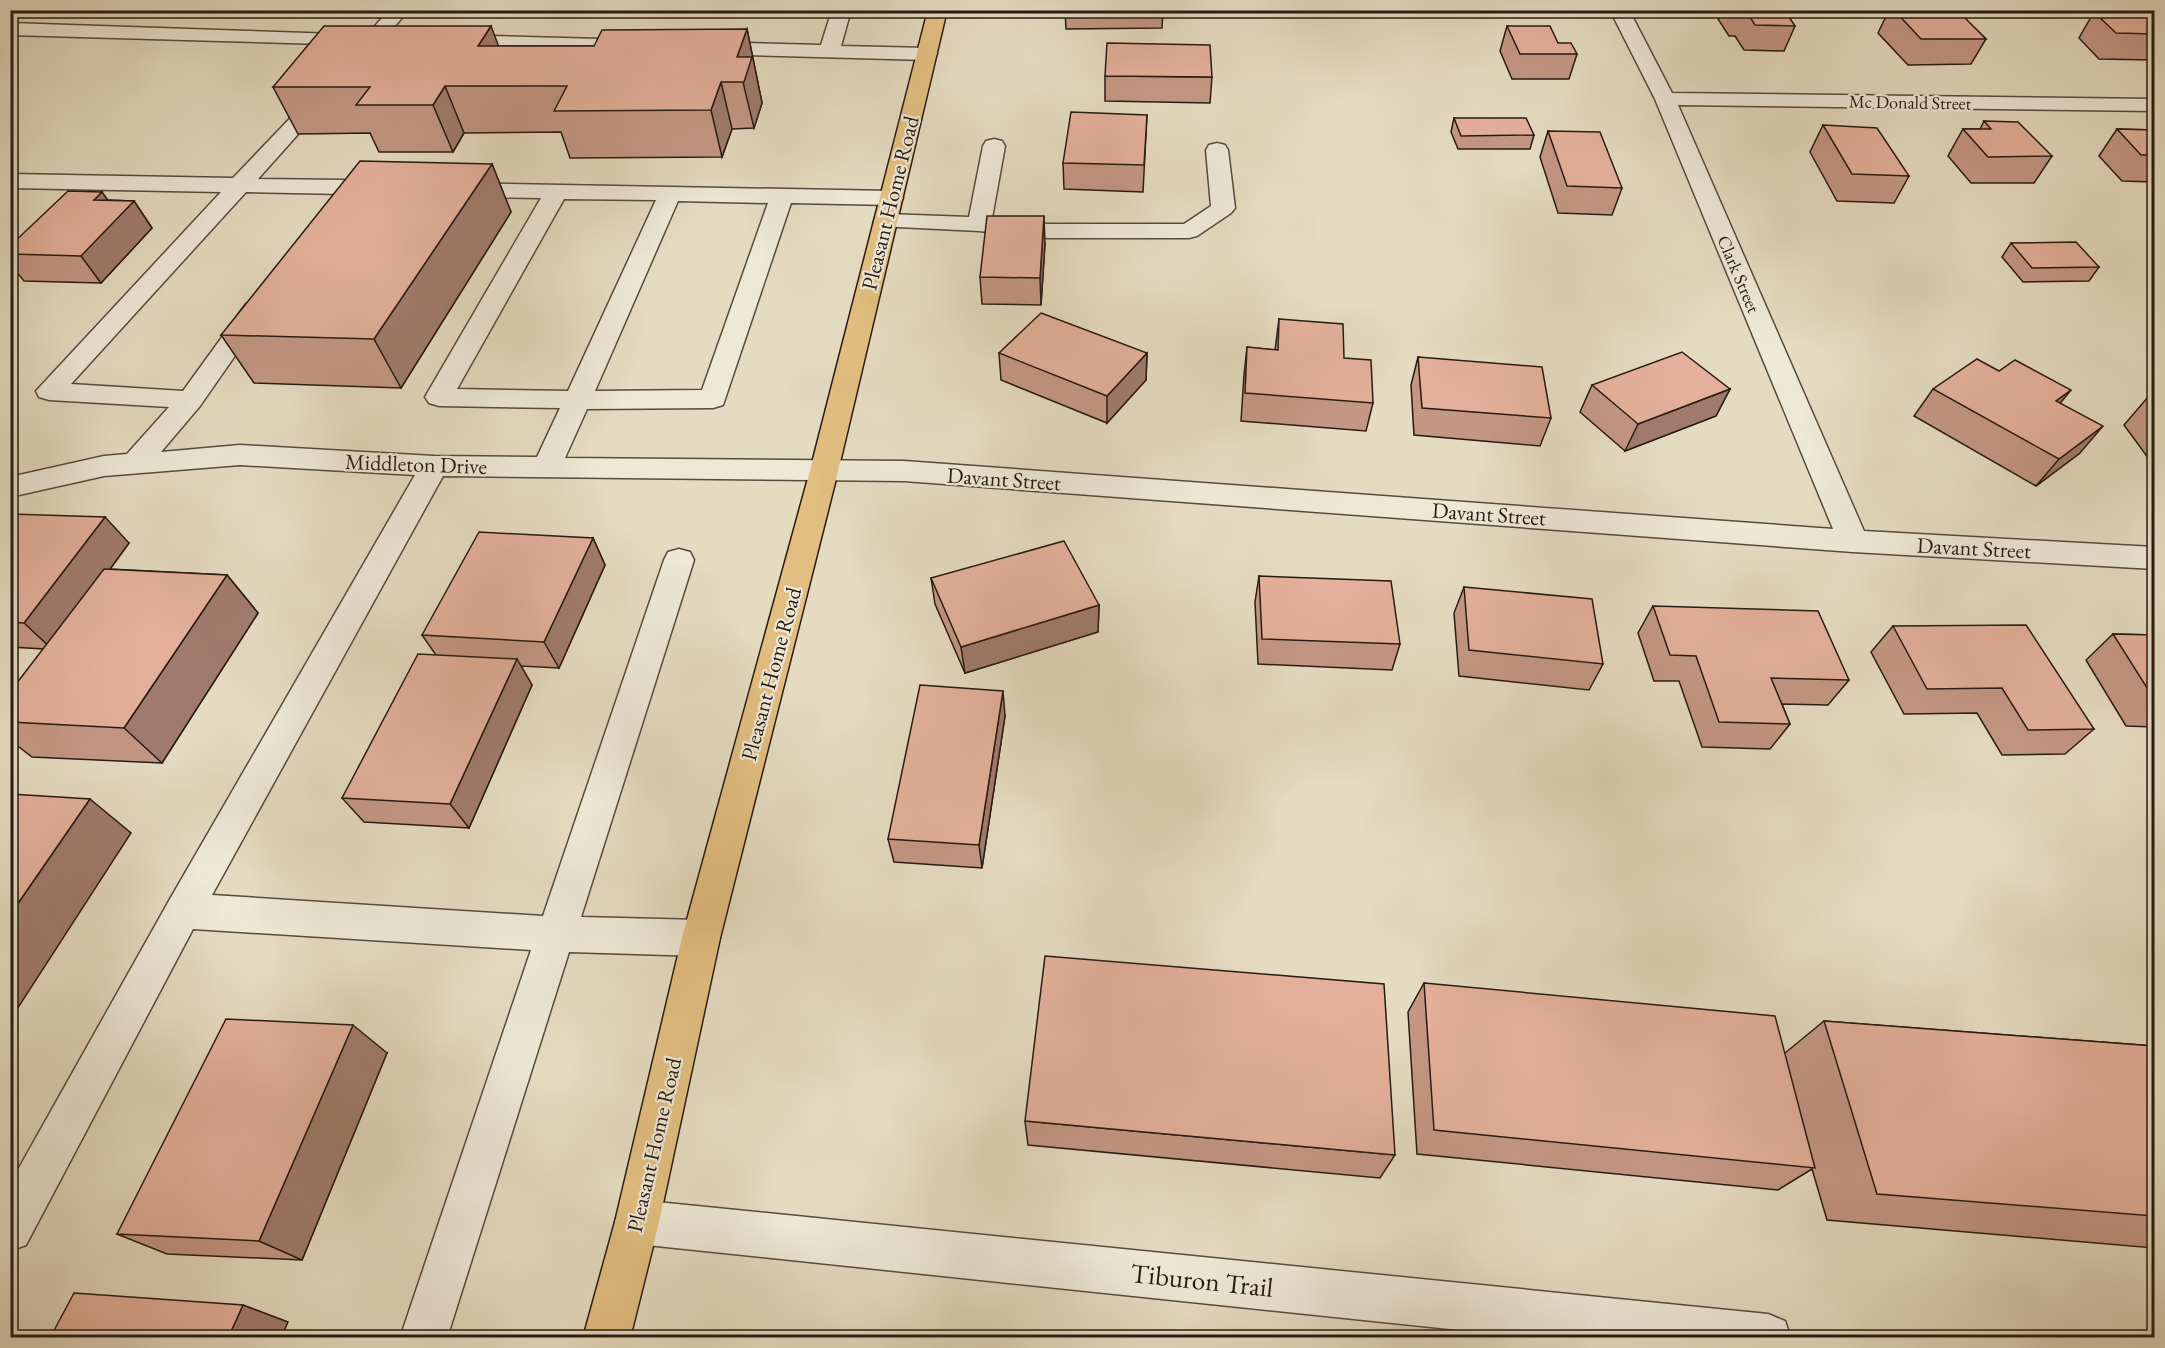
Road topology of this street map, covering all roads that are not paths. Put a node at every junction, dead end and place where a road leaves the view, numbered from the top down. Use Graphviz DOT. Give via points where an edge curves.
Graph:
graph roads {
  1 [pos="399,10"];
  2 [pos="842,10"];
  3 [pos="938,10"];
  4 [pos="1618,10"];
  5 [pos="10,29"];
  6 [pos="386,40"];
  7 [pos="434,41"];
  8 [pos="661,47"];
  9 [pos="685,48"];
  10 [pos="829,52"];
  11 [pos="927,54"];
  12 [pos="1665,99"];
  13 [pos="2154,105"];
  14 [pos="994,146"];
  15 [pos="1217,150"];
  16 [pos="10,181"];
  17 [pos="238,187"];
  18 [pos="343,188"];
  19 [pos="367,188"];
  20 [pos="438,189"];
  21 [pos="556,192"];
  22 [pos="670,194"];
  23 [pos="782,196"];
  24 [pos="329,207"];
  25 [pos="889,209"];
  26 [pos="979,224"];
  27 [pos="266,294"];
  28 [pos="190,400"];
  29 [pos="578,400"];
  30 [pos="136,464"];
  31 [pos="434,466"];
  32 [pos="547,467"];
  33 [pos="824,471"];
  34 [pos="10,487"];
  35 [pos="1853,541"];
  36 [pos="2154,558"];
  37 [pos="678,560"];
  38 [pos="183,911"];
  39 [pos="554,934"];
  40 [pos="701,938"];
  41 [pos="637,1222"];
  42 [pos="10,1229"];
  43 [pos="423,1338"];
  44 [pos="606,1338"];
  45 [pos="1768,1338"];
  1 -- 6 [label="street"];
  2 -- 10 [label="street"];
  3 -- 11 [label="main road, Pleasant Home Road"];
  4 -- 12 [label="street, Clark Street"];
  5 -- 6 [label="street"];
  6 -- 17 [label="street"];
  7 -- 8 [label="street"];
  9 -- 10 [label="street"];
  10 -- 11 [label="street"];
  11 -- 25 [label="main road, Pleasant Home Road"];
  12 -- 13 [label="street, Mc Donald Street"];
  12 -- 35 [label="street, Clark Street"];
  14 -- 26 [label="street"];
  15 -- 26 [label="street" via="1223,208 1189,231 1048,231"];
  16 -- 17 [label="street"];
  17 -- 18 [label="street"];
  17 -- 28 [label="street" via="50,391"];
  18 -- 19 [label="street"];
  18 -- 24 [label="street"];
  20 -- 21 [label="street"];
  21 -- 22 [label="street"];
  21 -- 29 [label="street" via="439,397"];
  22 -- 23 [label="street"];
  22 -- 29 [label="street"];
  23 -- 25 [label="street"];
  23 -- 29 [label="street" via="713,399"];
  25 -- 26 [label="street"];
  25 -- 33 [label="main road, Pleasant Home Road"];
  27 -- 28 [label="street"];
  28 -- 30 [label="street"];
  29 -- 32 [label="street"];
  30 -- 31 [label="street, Middleton Drive" via="240,455"];
  30 -- 34 [label="street, Middleton Drive" via="104,466"];
  31 -- 32 [label="street, Middleton Drive"];
  31 -- 38 [label="street"];
  32 -- 33 [label="street, Middleton Drive"];
  33 -- 35 [label="street, Davant Street" via="904,471"];
  33 -- 40 [label="main road, Pleasant Home Road"];
  35 -- 36 [label="street, Davant Street"];
  37 -- 39 [label="street"];
  38 -- 39 [label="street"];
  38 -- 42 [label="street"];
  39 -- 40 [label="street"];
  39 -- 43 [label="street"];
  40 -- 41 [label="main road, Pleasant Home Road"];
  41 -- 44 [label="main road, Pleasant Home Road"];
  41 -- 45 [label="street, Tiburon Trail"];
}
